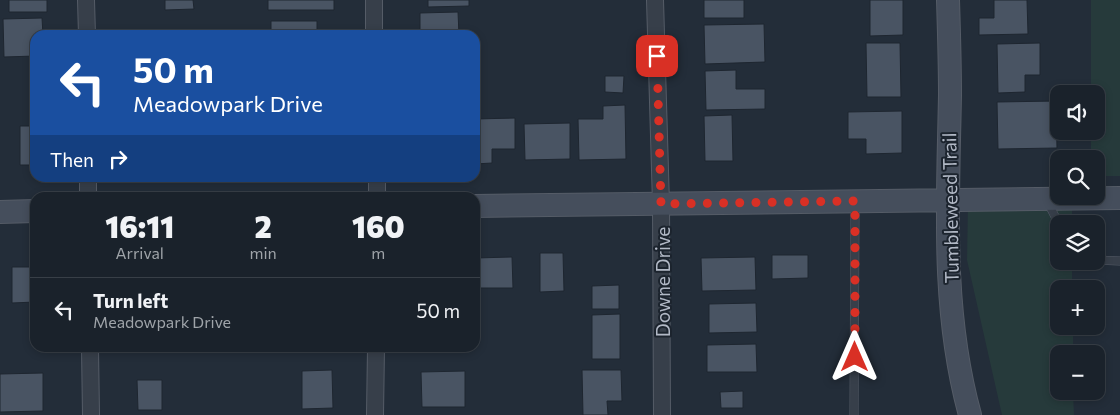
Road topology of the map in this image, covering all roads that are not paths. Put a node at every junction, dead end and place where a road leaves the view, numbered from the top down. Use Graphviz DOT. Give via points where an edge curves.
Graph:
graph roads {
  1 [pos="86,0"];
  2 [pos="374,0"];
  3 [pos="655,0"];
  4 [pos="948,0"];
  5 [pos="87,30"];
  6 [pos="374,30"];
  7 [pos="1120,198"];
  8 [pos="1045,199"];
  9 [pos="946,200"];
  10 [pos="855,201"];
  11 [pos="661,204"];
  12 [pos="480,206"];
  13 [pos="30,211"];
  14 [pos="0,212"];
  15 [pos="1054,215"];
  16 [pos="1105,260"];
  17 [pos="1120,261"];
  18 [pos="90,352"];
  19 [pos="376,352"];
  20 [pos="91,415"];
  21 [pos="375,415"];
  22 [pos="662,415"];
  23 [pos="854,415"];
  24 [pos="970,415"];
  1 -- 5 [label="street"];
  2 -- 6 [label="street"];
  3 -- 11 [label="street, Downe Drive"];
  4 -- 9 [label="street, Tumbleweed Trail" via="950,94"];
  7 -- 8 [label="street"];
  8 -- 9 [label="street"];
  8 -- 15 [label="lane"];
  9 -- 10 [label="street"];
  9 -- 24 [label="street, Tumbleweed Trail" via="952,326"];
  10 -- 11 [label="street"];
  10 -- 23 [label="lane"];
  11 -- 12 [label="street"];
  11 -- 22 [label="street, Downe Drive"];
  13 -- 14 [label="street"];
  16 -- 17 [label="lane"];
  18 -- 20 [label="street"];
  19 -- 21 [label="street"];
}
